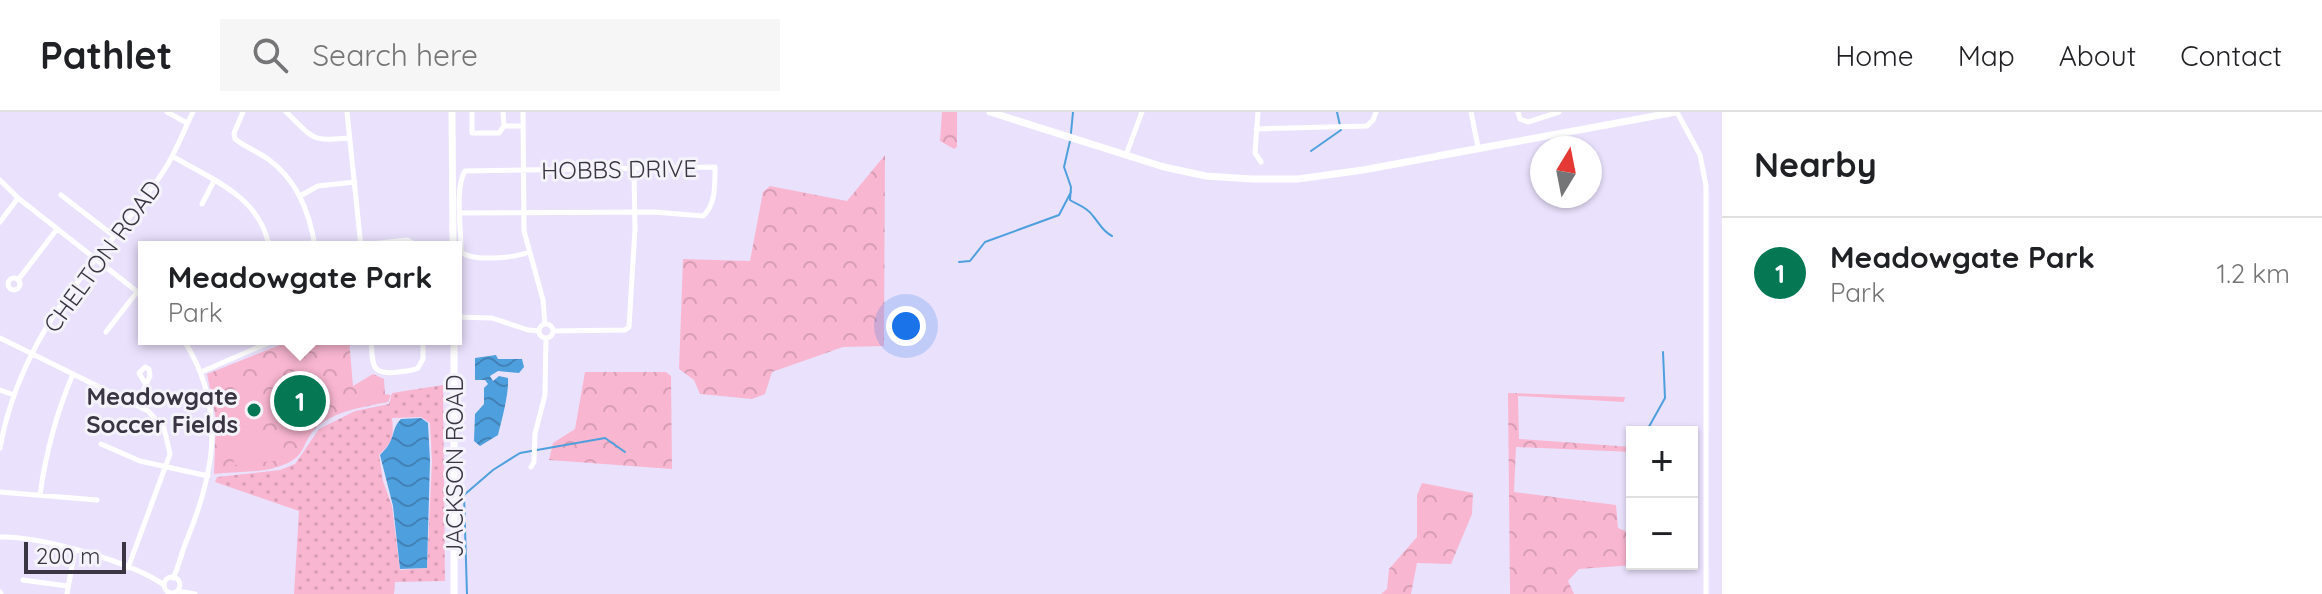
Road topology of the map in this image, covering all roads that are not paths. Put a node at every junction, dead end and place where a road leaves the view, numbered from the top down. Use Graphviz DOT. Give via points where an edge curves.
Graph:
graph roads {
  1 [pos="167,112"];
  2 [pos="193,112"];
  3 [pos="243,112"];
  4 [pos="286,112"];
  5 [pos="347,112"];
  6 [pos="452,112"];
  7 [pos="472,112"];
  8 [pos="503,112"];
  9 [pos="523,112"];
  10 [pos="990,112"];
  11 [pos="1142,112"];
  12 [pos="1258,112"];
  13 [pos="1376,112"];
  14 [pos="1471,112"];
  15 [pos="1518,112"];
  16 [pos="1559,112"];
  17 [pos="1677,112"];
  18 [pos="187,123"];
  19 [pos="504,126"];
  20 [pos="523,126"];
  21 [pos="1256,129"];
  22 [pos="350,138"];
  23 [pos="1525,140"];
  24 [pos="1478,147"];
  25 [pos="1126,155"];
  26 [pos="172,156"];
  27 [pos="1437,156"];
  28 [pos="1261,162"];
  29 [pos="634,169"];
  30 [pos="523,170"];
  31 [pos="0,180"];
  32 [pos="214,181"];
  33 [pos="355,182"];
  34 [pos="61,195"];
  35 [pos="300,196"];
  36 [pos="18,198"];
  37 [pos="202,204"];
  38 [pos="635,212"];
  39 [pos="461,213"];
  40 [pos="524,213"];
  41 [pos="0,222"];
  42 [pos="57,229"];
  43 [pos="114,236"];
  44 [pos="268,241"];
  45 [pos="314,241"];
  46 [pos="361,241"];
  47 [pos="453,241"];
  48 [pos="461,241"];
  49 [pos="462,250"];
  50 [pos="529,252"];
  51 [pos="96,259"];
  52 [pos="18,280"];
  53 [pos="137,292"];
  54 [pos="462,317"];
  55 [pos="545,324"];
  56 [pos="539,331"];
  57 [pos="553,331"];
  58 [pos="106,332"];
  59 [pos="0,338"];
  60 [pos="546,338"];
  61 [pos="186,345"];
  62 [pos="263,345"];
  63 [pos="372,345"];
  64 [pos="423,345"];
  65 [pos="454,345"];
  66 [pos="33,353"];
  67 [pos="201,372"];
  68 [pos="73,374"];
  69 [pos="145,383"];
  70 [pos="0,390"];
  71 [pos="15,395"];
  72 [pos="137,405"];
  73 [pos="101,444"];
  74 [pos="0,448"];
  75 [pos="167,467"];
  76 [pos="531,467"];
  77 [pos="208,476"];
  78 [pos="0,492"];
  79 [pos="40,495"];
  80 [pos="97,500"];
  81 [pos="2,536"];
  82 [pos="75,549"];
  83 [pos="128,568"];
  84 [pos="23,580"];
  85 [pos="67,586"];
  86 [pos="172,587"];
  87 [pos="193,593"];
  88 [pos="67,594"];
  89 [pos="454,594"];
  90 [pos="1706,594"];
  1 -- 18 [label="street"];
  2 -- 18 [label="street, CHELTON ROAD"];
  3 -- 35 [label="street" via="235,139 280,170"];
  4 -- 22 [label="street" via="313,138"];
  5 -- 22 [label="street"];
  6 -- 47 [label="main road"];
  7 -- 19 [label="street" via="472,133 499,133"];
  8 -- 19 [label="street"];
  9 -- 20 [label="street"];
  10 -- 25 [label="main road"];
  11 -- 25 [label="street"];
  12 -- 21 [label="street"];
  13 -- 21 [label="street" via="1367,126"];
  14 -- 24 [label="street"];
  15 -- 16 [label="street" via="1528,122"];
  17 -- 23 [label="main road"];
  17 -- 90 [label="street" via="1700,155 1706,186"];
  18 -- 26 [label="street, CHELTON ROAD"];
  19 -- 20 [label="street"];
  20 -- 30 [label="street"];
  21 -- 28 [label="street" via="1255,153"];
  22 -- 33 [label="street"];
  23 -- 24 [label="main road"];
  23 -- 27 [label="main road"];
  24 -- 27 [label="main road"];
  25 -- 27 [label="main road" via="1206,176 1252,179 1298,179"];
  26 -- 32 [label="street"];
  26 -- 43 [label="street, CHELTON ROAD"];
  29 -- 30 [label="street, HOBBS DRIVE"];
  29 -- 38 [label="street"];
  29 -- 38 [label="street, HOBBS DRIVE" via="715,167 707,214"];
  30 -- 39 [label="street, HOBBS DRIVE" via="465,171 460,178"];
  30 -- 40 [label="street"];
  31 -- 36 [label="street"];
  32 -- 37 [label="street"];
  32 -- 44 [label="street" via="250,205"];
  33 -- 35 [label="street" via="318,186"];
  33 -- 46 [label="street"];
  34 -- 43 [label="street"];
  35 -- 45 [label="street"];
  36 -- 41 [label="street"];
  36 -- 42 [label="street"];
  38 -- 40 [label="street"];
  38 -- 57 [label="street" via="629,327"];
  39 -- 40 [label="street"];
  39 -- 48 [label="street"];
  40 -- 50 [label="street"];
  42 -- 51 [label="street"];
  42 -- 52 [label="street"];
  43 -- 51 [label="street, CHELTON ROAD"];
  49 -- 50 [label="street" via="465,255"];
  50 -- 55 [label="street"];
  51 -- 53 [label="street"];
  51 -- 66 [label="street, CHELTON ROAD" via="63,301"];
  53 -- 58 [label="street"];
  54 -- 56 [label="street" via="492,318"];
  55 -- 56 [label="street"];
  55 -- 57 [label="street"];
  56 -- 60 [label="street"];
  57 -- 60 [label="street"];
  59 -- 66 [label="street"];
  60 -- 76 [label="street" via="545,395"];
  61 -- 67 [label="street"];
  62 -- 67 [label="street"];
  63 -- 64 [label="street" via="374,365 383,374 418,368"];
  65 -- 89 [label="main road, JACKSON ROAD"];
  66 -- 68 [label="street"];
  66 -- 71 [label="street, CHELTON ROAD"];
  67 -- 77 [label="street" via="213,447"];
  68 -- 72 [label="street"];
  68 -- 79 [label="street" via="46,449"];
  69 -- 72 [label="street"];
  70 -- 71 [label="street"];
  71 -- 74 [label="street, CHELTON ROAD"];
  72 -- 75 [label="street" via="164,428 169,440"];
  73 -- 75 [label="street"];
  75 -- 77 [label="street"];
  75 -- 83 [label="street"];
  77 -- 86 [label="street"];
  78 -- 79 [label="street"];
  79 -- 80 [label="street"];
  81 -- 82 [label="street"];
  82 -- 83 [label="street"];
  82 -- 85 [label="street"];
  83 -- 86 [label="street"];
  84 -- 85 [label="street"];
  85 -- 88 [label="street"];
  86 -- 87 [label="street"];
}
